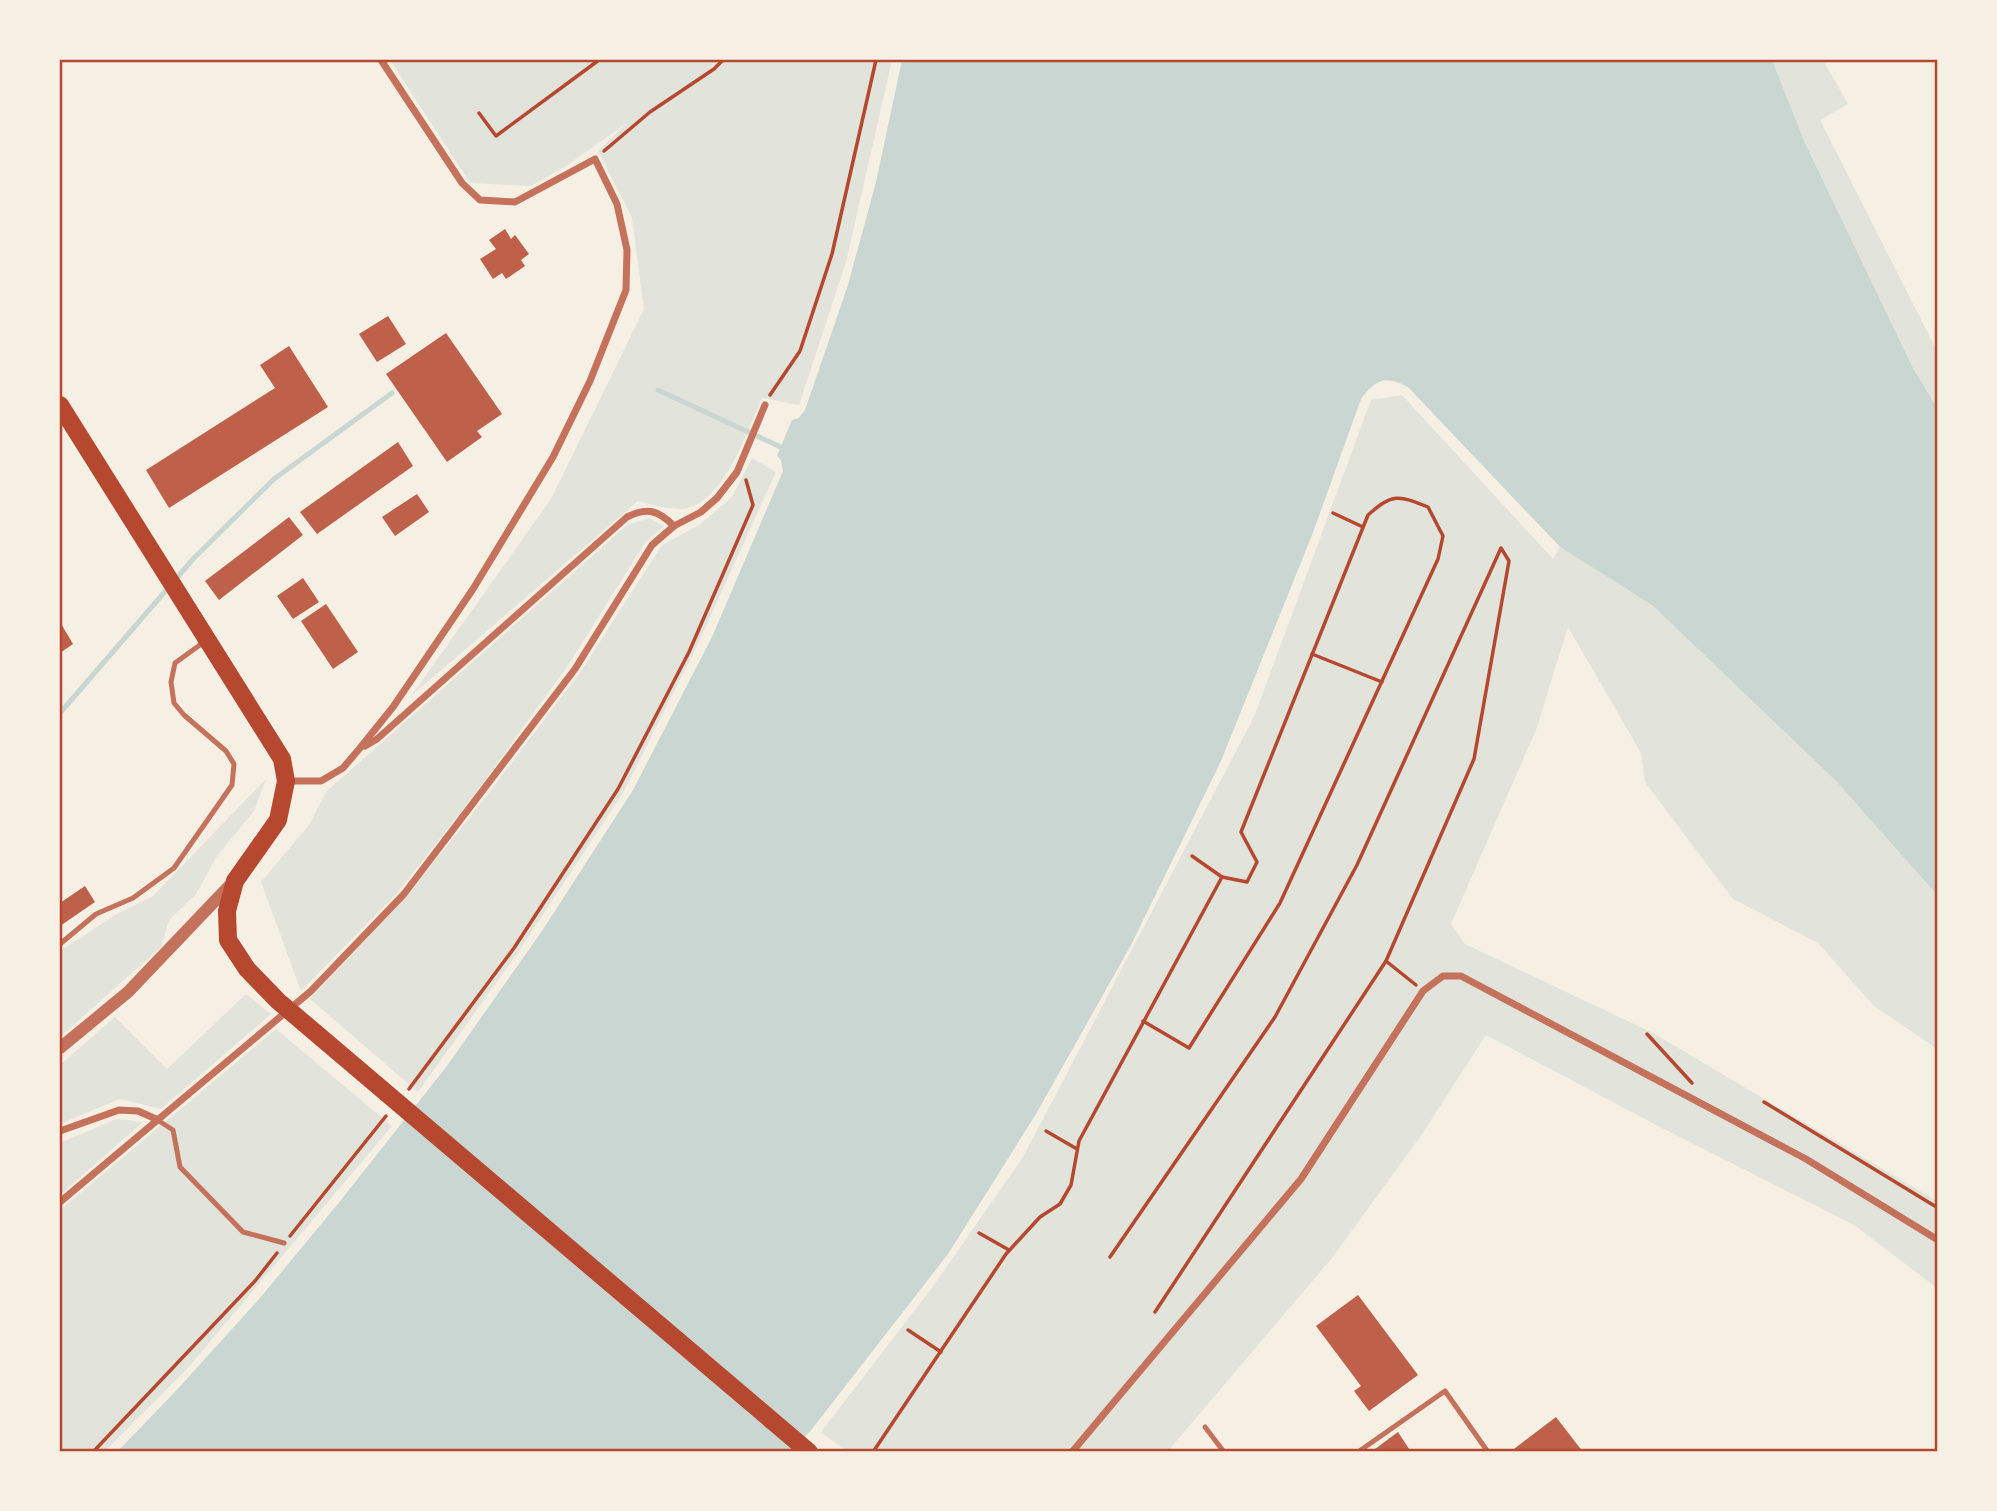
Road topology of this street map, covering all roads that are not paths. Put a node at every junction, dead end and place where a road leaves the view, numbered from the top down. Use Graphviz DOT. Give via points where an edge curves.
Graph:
graph roads {
  1 [pos="381,60"];
  2 [pos="60,405"];
  3 [pos="765,405"];
  4 [pos="674,526"];
  5 [pos="207,640"];
  6 [pos="360,748"];
  7 [pos="286,781"];
  8 [pos="235,881"];
  9 [pos="60,944"];
  10 [pos="60,1048"];
  11 [pos="156,1119"];
  12 [pos="60,1131"];
  13 [pos="60,1202"];
  14 [pos="1937,1240"];
  15 [pos="284,1243"];
  16 [pos="1205,1427"];
  17 [pos="809,1451"];
  18 [pos="1072,1451"];
  19 [pos="1224,1451"];
  20 [pos="1358,1451"];
  21 [pos="1488,1451"];
  1 -- 6 [label="street" via="462,183 480,200 515,202 595,159 617,204 627,250 626,290 553,457 473,589"];
  2 -- 5 [label="main road"];
  3 -- 4 [label="street" via="737,472 701,512"];
  4 -- 6 [label="street" via="655,511 641,510 627,517 377,739"];
  4 -- 11 [label="street" via="652,545 575,669 404,894 311,991"];
  5 -- 7 [label="main road" via="282,759"];
  5 -- 9 [label="lane" via="176,663 170,682 174,703 234,764 233,785 174,868 133,898 96,914"];
  6 -- 7 [label="street" via="343,768 321,781"];
  7 -- 8 [label="main road" via="278,820"];
  8 -- 10 [label="street" via="128,992"];
  8 -- 17 [label="main road" via="227,911 228,940 247,969 278,1001"];
  11 -- 12 [label="street" via="138,1111 119,1110"];
  11 -- 13 [label="street"];
  11 -- 15 [label="lane" via="173,1130 180,1167 243,1232"];
  14 -- 18 [label="street" via="1806,1159 1717,1111 1461,976 1444,976 1423,990 1301,1179"];
  16 -- 19 [label="lane"];
  20 -- 21 [label="lane" via="1445,1391"];
}
